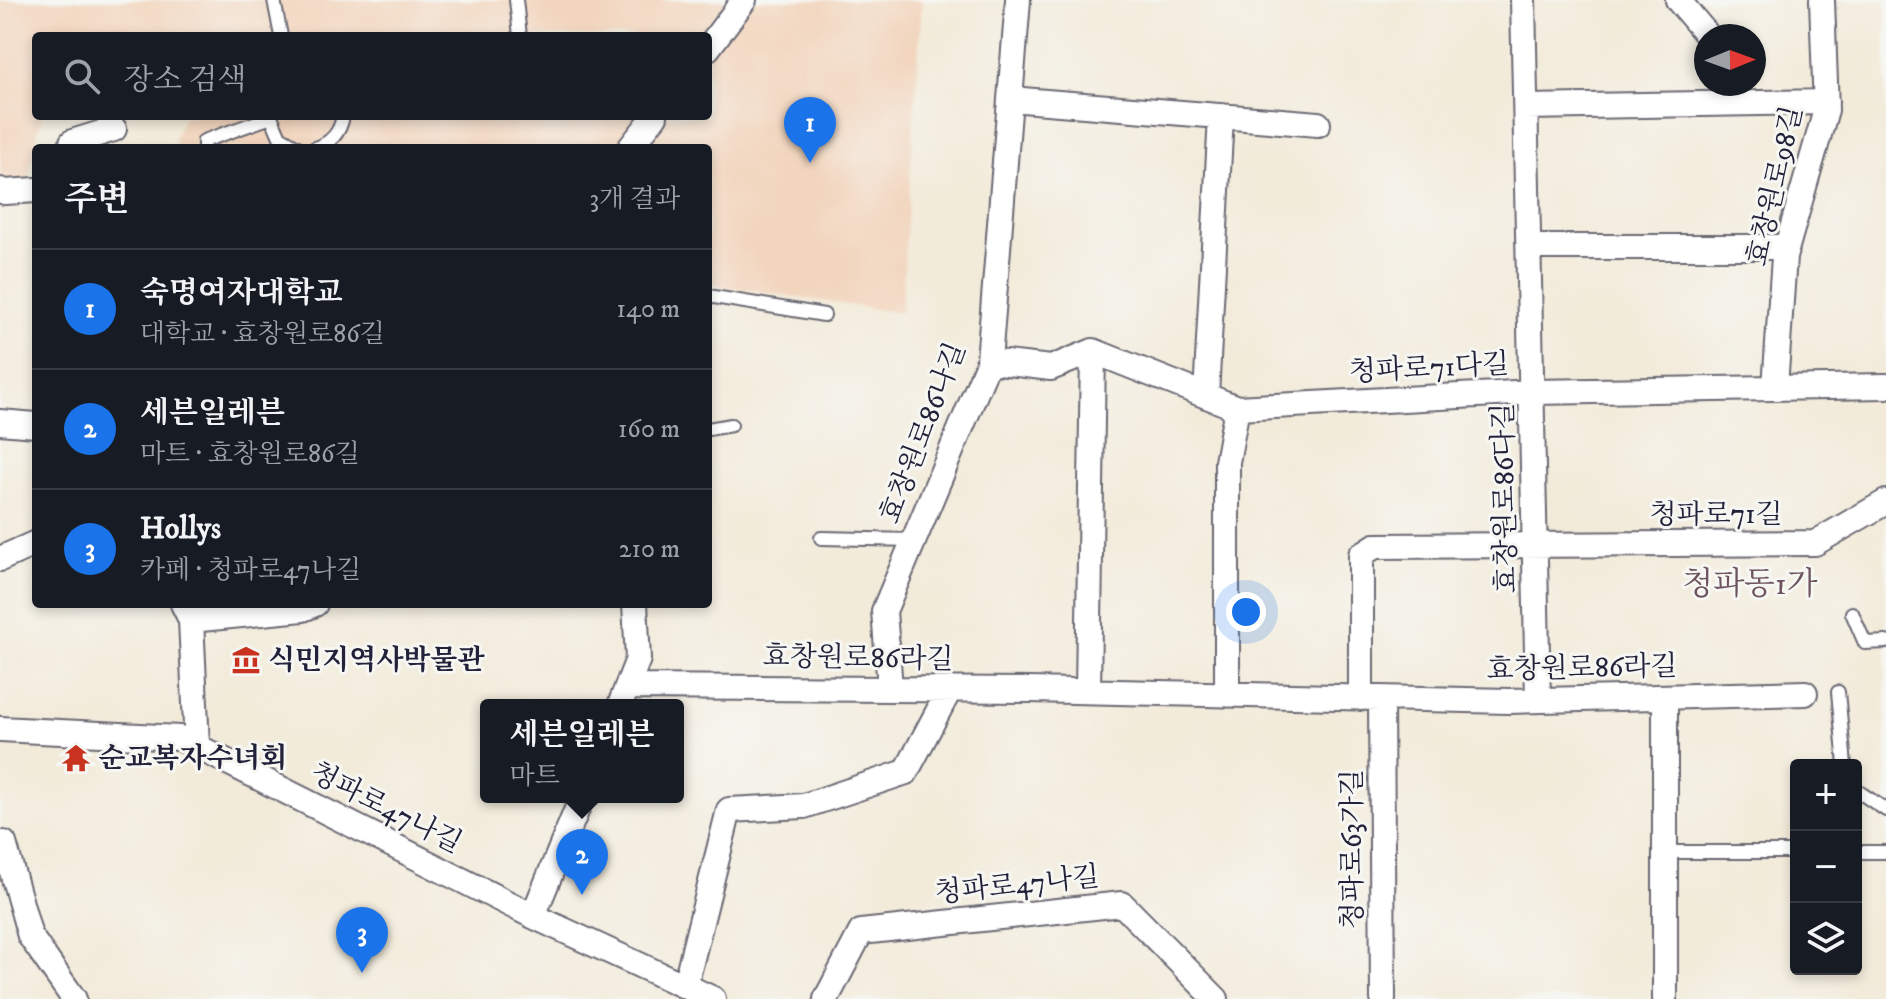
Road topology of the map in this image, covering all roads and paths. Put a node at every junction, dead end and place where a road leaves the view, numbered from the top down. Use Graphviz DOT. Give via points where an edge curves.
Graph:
graph roads {
  1 [pos="274,0"];
  2 [pos="516,0"];
  3 [pos="744,0"];
  4 [pos="1018,0"];
  5 [pos="1523,0"];
  6 [pos="1678,0"];
  7 [pos="1822,0"];
  8 [pos="1698,24"];
  9 [pos="280,32"];
  10 [pos="520,32"];
  11 [pos="712,43"];
  12 [pos="1756,96"];
  13 [pos="1010,99"];
  14 [pos="1826,102"];
  15 [pos="1763,105"];
  16 [pos="1526,107"];
  17 [pos="1221,116"];
  18 [pos="260,120"];
  19 [pos="273,120"];
  20 [pos="342,120"];
  21 [pos="652,120"];
  22 [pos="1318,124"];
  23 [pos="114,129"];
  24 [pos="72,144"];
  25 [pos="204,144"];
  26 [pos="292,144"];
  27 [pos="323,144"];
  28 [pos="633,144"];
  29 [pos="0,190"];
  30 [pos="32,190"];
  31 [pos="1530,247"];
  32 [pos="1787,247"];
  33 [pos="712,297"];
  34 [pos="824,315"];
  35 [pos="1093,351"];
  36 [pos="989,361"];
  37 [pos="1886,386"];
  38 [pos="1775,387"];
  39 [pos="1533,392"];
  40 [pos="1206,396"];
  41 [pos="1237,408"];
  42 [pos="0,422"];
  43 [pos="32,425"];
  44 [pos="731,425"];
  45 [pos="712,428"];
  46 [pos="1886,502"];
  47 [pos="821,538"];
  48 [pos="914,540"];
  49 [pos="32,545"];
  50 [pos="1535,545"];
  51 [pos="0,559"];
  52 [pos="305,608"];
  53 [pos="635,608"];
  54 [pos="187,612"];
  55 [pos="1852,613"];
  56 [pos="1886,642"];
  57 [pos="890,688"];
  58 [pos="950,689"];
  59 [pos="1088,691"];
  60 [pos="1838,692"];
  61 [pos="1805,693"];
  62 [pos="1227,694"];
  63 [pos="624,696"];
  64 [pos="1665,697"];
  65 [pos="1371,698"];
  66 [pos="1538,700"];
  67 [pos="0,729"];
  68 [pos="197,746"];
  69 [pos="1844,759"];
  70 [pos="1862,794"];
  71 [pos="580,803"];
  72 [pos="1886,810"];
  73 [pos="0,843"];
  74 [pos="1665,852"];
  75 [pos="1790,852"];
  76 [pos="1862,852"];
  77 [pos="1886,852"];
  78 [pos="533,916"];
  79 [pos="685,986"];
  80 [pos="74,999"];
  81 [pos="713,999"];
  82 [pos="826,999"];
  83 [pos="1216,999"];
  84 [pos="1383,999"];
  85 [pos="1665,999"];
  1 -- 9 [label="lane"];
  2 -- 10 [label="lane"];
  3 -- 11 [label="street"];
  4 -- 13 [label="street, 효창원로86나길"];
  5 -- 16 [label="street, 효창원로86다길"];
  6 -- 8 [label="street"];
  7 -- 14 [label="street, 효창원로98길"];
  12 -- 15 [label="street"];
  13 -- 17 [label="street"];
  13 -- 36 [label="street, 효창원로86나길"];
  14 -- 15 [label="street"];
  14 -- 32 [label="street, 효창원로98길"];
  15 -- 16 [label="street"];
  16 -- 31 [label="street, 효창원로86다길"];
  17 -- 22 [label="street"];
  17 -- 40 [label="street"];
  18 -- 25 [label="lane"];
  19 -- 26 [label="lane" via="280,137"];
  20 -- 27 [label="lane" via="332,139"];
  21 -- 28 [label="street"];
  23 -- 24 [label="street"];
  29 -- 30 [label="street"];
  31 -- 32 [label="street"];
  31 -- 39 [label="street, 효창원로86다길"];
  32 -- 38 [label="street, 효창원로98길"];
  33 -- 34 [label="lane"];
  35 -- 36 [label="street" via="1051,368"];
  35 -- 40 [label="street, 청파로71다길"];
  35 -- 59 [label="street"];
  36 -- 48 [label="street, 효창원로86나길"];
  37 -- 38 [label="street, 청파로71다길"];
  38 -- 39 [label="street, 청파로71다길"];
  39 -- 41 [label="street, 청파로71다길"];
  39 -- 50 [label="street, 효창원로86다길"];
  40 -- 41 [label="street, 청파로71다길"];
  41 -- 62 [label="street" via="1227,462"];
  42 -- 43 [label="street"];
  44 -- 45 [label="lane"];
  46 -- 50 [label="street, 청파로71길" via="1815,543"];
  47 -- 48 [label="lane"];
  48 -- 57 [label="street, 효창원로86나길" via="884,611"];
  49 -- 51 [label="street"];
  50 -- 65 [label="street" via="1375,546 1361,555"];
  50 -- 66 [label="street, 효창원로86다길"];
  52 -- 54 [label="street"];
  53 -- 63 [label="street" via="638,659"];
  54 -- 68 [label="street"];
  55 -- 56 [label="lane" via="1865,643"];
  57 -- 58 [label="street, 효창원로86라길"];
  57 -- 63 [label="street, 효창원로86라길"];
  58 -- 59 [label="street, 효창원로86라길"];
  58 -- 79 [label="street" via="906,772 804,806 729,810"];
  59 -- 62 [label="street, 효창원로86라길"];
  60 -- 69 [label="lane"];
  61 -- 64 [label="street, 효창원로86라길"];
  62 -- 65 [label="street, 효창원로86라길"];
  64 -- 66 [label="street, 효창원로86라길"];
  64 -- 74 [label="street"];
  65 -- 66 [label="street, 효창원로86라길"];
  65 -- 84 [label="street, 청파로63가길"];
  67 -- 68 [label="street, 청파로47나길" via="180,738"];
  68 -- 78 [label="street, 청파로47나길"];
  70 -- 72 [label="lane"];
  71 -- 78 [label="street"];
  73 -- 80 [label="street" via="30,936"];
  74 -- 75 [label="lane"];
  74 -- 85 [label="street"];
  76 -- 77 [label="lane"];
  78 -- 79 [label="street, 청파로47나길"];
  79 -- 81 [label="street, 청파로47나길"];
  82 -- 83 [label="street, 청파로47나길" via="861,932 1122,904"];
}
